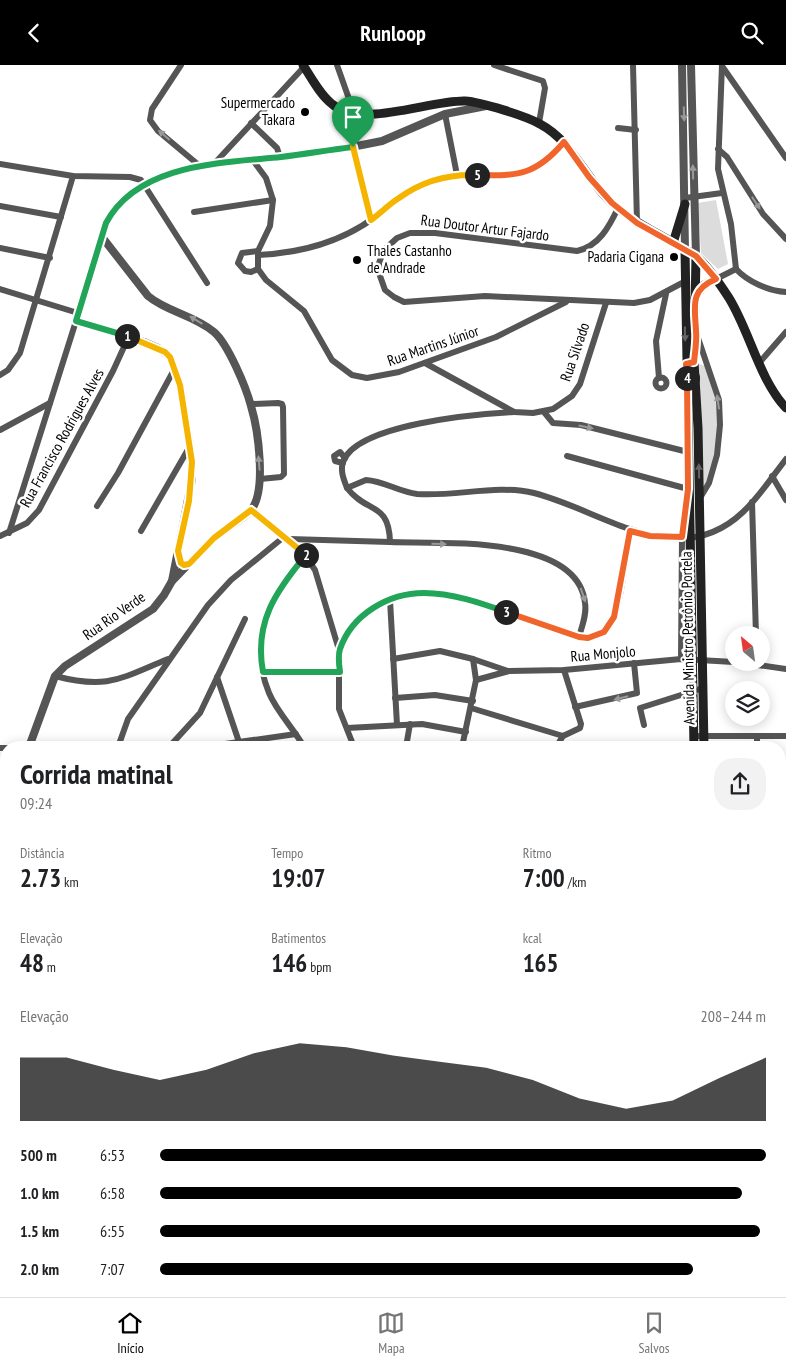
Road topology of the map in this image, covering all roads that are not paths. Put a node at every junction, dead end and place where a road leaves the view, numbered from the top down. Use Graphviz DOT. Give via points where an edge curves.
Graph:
graph roads {
  1 [pos="181,65"];
  2 [pos="338,65"];
  3 [pos="494,65"];
  4 [pos="632,65"];
  5 [pos="682,65"];
  6 [pos="691,65"];
  7 [pos="303,66"];
  8 [pos="722,66"];
  9 [pos="486,107"];
  10 [pos="354,113"];
  11 [pos="445,114"];
  12 [pos="251,123"];
  13 [pos="539,123"];
  14 [pos="618,128"];
  15 [pos="636,130"];
  16 [pos="564,142"];
  17 [pos="353,147"];
  18 [pos="718,149"];
  19 [pos="280,157"];
  20 [pos="786,158"];
  21 [pos="252,159"];
  22 [pos="0,164"];
  23 [pos="213,165"];
  24 [pos="201,167"];
  25 [pos="457,175"];
  26 [pos="73,176"];
  27 [pos="145,185"];
  28 [pos="722,193"];
  29 [pos="273,200"];
  30 [pos="688,200"];
  31 [pos="0,206"];
  32 [pos="618,208"];
  33 [pos="194,212"];
  34 [pos="62,217"];
  35 [pos="371,220"];
  36 [pos="637,223"];
  37 [pos="102,237"];
  38 [pos="786,239"];
  39 [pos="672,243"];
  40 [pos="0,248"];
  41 [pos="685,250"];
  42 [pos="258,253"];
  43 [pos="696,256"];
  44 [pos="50,258"];
  45 [pos="258,269"];
  46 [pos="736,269"];
  47 [pos="716,279"];
  48 [pos="684,282"];
  49 [pos="207,283"];
  50 [pos="0,289"];
  51 [pos="786,291"];
  52 [pos="666,293"];
  53 [pos="694,300"];
  54 [pos="36,301"];
  55 [pos="567,301"];
  56 [pos="606,303"];
  57 [pos="77,317"];
  58 [pos="786,332"];
  59 [pos="696,334"];
  60 [pos="129,336"];
  61 [pos="760,362"];
  62 [pos="425,363"];
  63 [pos="690,363"];
  64 [pos="705,366"];
  65 [pos="174,368"];
  66 [pos="0,375"];
  67 [pos="658,378"];
  68 [pos="50,403"];
  69 [pos="251,405"];
  70 [pos="786,408"];
  71 [pos="514,412"];
  72 [pos="544,412"];
  73 [pos="0,430"];
  74 [pos="190,446"];
  75 [pos="688,452"];
  76 [pos="566,455"];
  77 [pos="786,459"];
  78 [pos="772,476"];
  79 [pos="260,479"];
  80 [pos="348,488"];
  81 [pos="688,489"];
  82 [pos="699,499"];
  83 [pos="786,500"];
  84 [pos="752,502"];
  85 [pos="97,506"];
  86 [pos="251,510"];
  87 [pos="141,531"];
  88 [pos="630,531"];
  89 [pos="9,533"];
  90 [pos="700,535"];
  91 [pos="0,536"];
  92 [pos="686,537"];
  93 [pos="287,538"];
  94 [pos="390,542"];
  95 [pos="178,551"];
  96 [pos="306,554"];
  97 [pos="189,564"];
  98 [pos="172,581"];
  99 [pos="390,600"];
  100 [pos="245,619"];
  101 [pos="756,626"];
  102 [pos="579,637"];
  103 [pos="339,650"];
  104 [pos="168,659"];
  105 [pos="393,659"];
  106 [pos="473,659"];
  107 [pos="681,659"];
  108 [pos="691,659"];
  109 [pos="702,660"];
  110 [pos="725,661"];
  111 [pos="634,663"];
  112 [pos="770,666"];
  113 [pos="786,669"];
  114 [pos="564,670"];
  115 [pos="509,671"];
  116 [pos="263,672"];
  117 [pos="340,672"];
  118 [pos="56,676"];
  119 [pos="217,677"];
  120 [pos="476,680"];
  121 [pos="703,688"];
  122 [pos="692,690"];
  123 [pos="395,698"];
  124 [pos="472,705"];
  125 [pos="575,707"];
  126 [pos="410,724"];
  127 [pos="397,725"];
  128 [pos="644,725"];
  129 [pos="347,728"];
  130 [pos="466,731"];
  131 [pos="296,734"];
  132 [pos="704,735"];
  133 [pos="563,736"];
  134 [pos="693,736"];
  135 [pos="757,736"];
  136 [pos="786,736"];
  137 [pos="31,741"];
  138 [pos="120,741"];
  139 [pos="174,741"];
  140 [pos="239,741"];
  141 [pos="246,741"];
  142 [pos="300,741"];
  143 [pos="352,741"];
  144 [pos="407,741"];
  145 [pos="464,741"];
  146 [pos="560,741"];
  147 [pos="693,741"];
  148 [pos="704,741"];
  149 [pos="757,741"];
  24 -- 1 [label="street, one-way" via="158,131 150,120 152,109"];
  2 -- 10 [label="street"];
  3 -- 13 [label="street" via="541,80 545,88"];
  4 -- 15 [label="street"];
  5 -- 30 [label="street, Avenida Ministro Petrônio Portela, one-way"];
  30 -- 6 [label="street, Avenida Ministro Petrônio Portela, one-way"];
  7 -- 10 [label="main road" via="331,104"];
  7 -- 12 [label="street"];
  8 -- 18 [label="street"];
  8 -- 20 [label="street"];
  9 -- 10 [label="main road" via="460,101 389,113"];
  9 -- 11 [label="street"];
  9 -- 13 [label="main road"];
  11 -- 17 [label="street" via="382,141"];
  11 -- 25 [label="street"];
  12 -- 19 [label="street" via="277,148"];
  12 -- 23 [label="street"];
  13 -- 16 [label="main road"];
  14 -- 15 [label="street"];
  15 -- 36 [label="street"];
  16 -- 25 [label="street" via="539,166 521,175"];
  16 -- 32 [label="main road" via="593,183"];
  17 -- 19 [label="street"];
  17 -- 35 [label="street"];
  18 -- 28 [label="street"];
  18 -- 38 [label="street, one-way" via="727,157 763,214"];
  19 -- 21 [label="street"];
  21 -- 23 [label="street"];
  21 -- 29 [label="street" via="266,178"];
  22 -- 26 [label="street"];
  23 -- 24 [label="street"];
  24 -- 27 [label="street"];
  25 -- 35 [label="street" via="412,189"];
  26 -- 27 [label="street" via="130,177"];
  26 -- 34 [label="street"];
  27 -- 37 [label="street" via="129,195 114,211"];
  27 -- 49 [label="street"];
  28 -- 30 [label="street"];
  28 -- 46 [label="street" via="731,225"];
  29 -- 33 [label="street"];
  29 -- 42 [label="street" via="270,226"];
  30 -- 39 [label="main road"];
  30 -- 41 [label="street, Avenida Ministro Petrônio Portela"];
  30 -- 43 [label="street, Avenida Ministro Petrônio Portela"];
  31 -- 34 [label="street"];
  32 -- 36 [label="main road"];
  32 -- 55 [label="street, Rua Doutor Artur Fajardo" via="597,242 577,251 414,232 393,240 379,263 382,286 404,302 485,296"];
  34 -- 44 [label="street"];
  35 -- 42 [label="street" via="312,249 282,254"];
  36 -- 39 [label="main road"];
  37 -- 57 [label="street"];
  69 -- 37 [label="street, one-way" via="216,333 192,317 155,302"];
  39 -- 41 [label="main road"];
  40 -- 44 [label="street"];
  41 -- 43 [label="main road"];
  41 -- 48 [label="main road, Avenida Ministro Petrônio Portela"];
  42 -- 45 [label="street"];
  42 -- 45 [label="street" via="242,253 238,263 245,271"];
  43 -- 47 [label="main road"];
  43 -- 53 [label="main road, Avenida Ministro Petrônio Portela"];
  44 -- 54 [label="street"];
  45 -- 62 [label="street, Rua Martins Júnior" via="266,280 304,311 332,361 352,375 383,377"];
  46 -- 47 [label="street"];
  46 -- 51 [label="street" via="756,283 776,291"];
  47 -- 53 [label="main road" via="700,288"];
  47 -- 61 [label="main road" via="735,308"];
  48 -- 52 [label="street, Rua Doutor Artur Fajardo"];
  48 -- 63 [label="main road, Avenida Ministro Petrônio Portela, one-way"];
  50 -- 54 [label="street"];
  52 -- 56 [label="street, Rua Doutor Artur Fajardo" via="642,302"];
  52 -- 67 [label="street" via="656,341"];
  53 -- 59 [label="main road, Avenida Ministro Petrônio Portela"];
  54 -- 57 [label="street"];
  54 -- 66 [label="street" via="20,353 8,370"];
  55 -- 56 [label="street, Rua Doutor Artur Fajardo"];
  55 -- 62 [label="street, Rua Martins Júnior" via="496,337"];
  56 -- 72 [label="street, Rua Silvado" via="580,384 564,403"];
  57 -- 60 [label="street, Rua Rio Verde"];
  57 -- 68 [label="street"];
  58 -- 61 [label="street"];
  59 -- 63 [label="main road, Avenida Ministro Petrônio Portela"];
  59 -- 64 [label="street, Avenida Ministro Petrônio Portela"];
  60 -- 65 [label="street, Rua Rio Verde" via="165,352"];
  60 -- 89 [label="street, Rua Francisco Rodrigues Alves" via="39,510 28,523"];
  61 -- 70 [label="main road" via="771,387"];
  62 -- 71 [label="street, Rua Silvado"];
  63 -- 64 [label="street"];
  63 -- 75 [label="main road, Avenida Ministro Petrônio Portela"];
  82 -- 63 [label="main road, Avenida Ministro Petrônio Portela, one-way"];
  82 -- 64 [label="street, Avenida Ministro Petrônio Portela, one-way" via="709,483 719,443 719,401"];
  65 -- 74 [label="street, Rua Rio Verde"];
  65 -- 85 [label="street"];
  68 -- 73 [label="street"];
  68 -- 89 [label="street"];
  79 -- 69 [label="street, one-way"];
  69 -- 79 [label="street" via="282,405 284,474"];
  71 -- 72 [label="street, Rua Silvado"];
  71 -- 80 [label="street" via="471,415 379,434 360,443 344,460 342,474"];
  72 -- 75 [label="street, one-way" via="552,423 582,425"];
  74 -- 87 [label="street"];
  74 -- 95 [label="street, Rua Rio Verde" via="192,479"];
  75 -- 81 [label="main road, Avenida Ministro Petrônio Portela"];
  76 -- 81 [label="street"];
  77 -- 78 [label="street"];
  78 -- 83 [label="street"];
  78 -- 84 [label="street"];
  79 -- 86 [label="street" via="258,497"];
  80 -- 88 [label="street" via="366,479 417,494 531,492 571,505"];
  80 -- 94 [label="street" via="355,497 386,518 390,525"];
  81 -- 92 [label="main road, Avenida Ministro Petrônio Portela"];
  82 -- 90 [label="main road, Avenida Ministro Petrônio Portela"];
  84 -- 90 [label="street" via="726,525 707,535"];
  84 -- 101 [label="street"];
  86 -- 93 [label="street"];
  86 -- 97 [label="street" via="214,538"];
  88 -- 92 [label="street" via="650,536"];
  88 -- 102 [label="street" via="614,617 604,632 588,638"];
  89 -- 91 [label="street, Rua Francisco Rodrigues Alves"];
  90 -- 92 [label="street"];
  90 -- 109 [label="main road, Avenida Ministro Petrônio Portela"];
  92 -- 107 [label="street, Avenida Ministro Petrônio Portela"];
  92 -- 108 [label="main road, Avenida Ministro Petrônio Portela"];
  93 -- 94 [label="street"];
  93 -- 96 [label="street"];
  93 -- 104 [label="street" via="219,592"];
  94 -- 102 [label="street, one-way" via="508,547 544,558 574,579 584,595 586,605"];
  95 -- 97 [label="street" via="181,563"];
  95 -- 98 [label="street, Rua Rio Verde"];
  96 -- 103 [label="street" via="318,578"];
  96 -- 116 [label="street" via="280,589 262,626 260,654"];
  97 -- 98 [label="street"];
  98 -- 118 [label="street, Rua Rio Verde" via="153,609"];
  99 -- 102 [label="street" via="425,593 464,599"];
  99 -- 103 [label="street" via="375,606 359,619"];
  99 -- 105 [label="street"];
  100 -- 119 [label="street"];
  103 -- 117 [label="street"];
  104 -- 118 [label="street" via="108,683 85,683"];
  104 -- 138 [label="street" via="128,719"];
  105 -- 106 [label="street" via="440,651"];
  105 -- 123 [label="street"];
  106 -- 115 [label="street"];
  106 -- 120 [label="street"];
  107 -- 108 [label="street, Rua Monjolo"];
  107 -- 111 [label="street, Rua Monjolo"];
  108 -- 109 [label="street, Rua Monjolo"];
  108 -- 122 [label="main road, Avenida Ministro Petrônio Portela"];
  109 -- 110 [label="street, Rua Monjolo"];
  109 -- 121 [label="main road, Avenida Ministro Petrônio Portela"];
  111 -- 114 [label="street, Rua Monjolo"];
  111 -- 125 [label="street, one-way" via="637,693"];
  112 -- 113 [label="street"];
  114 -- 115 [label="street, Rua Monjolo"];
  114 -- 125 [label="street"];
  115 -- 120 [label="street, Rua Monjolo"];
  116 -- 117 [label="street"];
  116 -- 131 [label="street" via="270,694"];
  117 -- 129 [label="street" via="339,709"];
  118 -- 137 [label="street, Rua Rio Verde"];
  119 -- 139 [label="street" via="200,713"];
  119 -- 140 [label="street"];
  120 -- 124 [label="street"];
  121 -- 122 [label="street"];
  121 -- 132 [label="main road, Avenida Ministro Petrônio Portela"];
  122 -- 128 [label="street" via="640,708"];
  122 -- 134 [label="main road, Avenida Ministro Petrônio Portela"];
  123 -- 124 [label="street" via="435,695"];
  123 -- 127 [label="street"];
  124 -- 130 [label="street"];
  124 -- 133 [label="street"];
  125 -- 133 [label="street" via="580,728"];
  126 -- 127 [label="street"];
  126 -- 130 [label="street" via="432,724"];
  126 -- 144 [label="street"];
  127 -- 129 [label="street"];
  129 -- 143 [label="street"];
  130 -- 145 [label="street"];
  131 -- 141 [label="street"];
  131 -- 142 [label="street"];
  132 -- 134 [label="street"];
  132 -- 135 [label="street"];
  132 -- 148 [label="main road, Avenida Ministro Petrônio Portela"];
  133 -- 146 [label="street"];
  134 -- 147 [label="main road, Avenida Ministro Petrônio Portela"];
  135 -- 136 [label="street"];
  135 -- 149 [label="street"];
}
